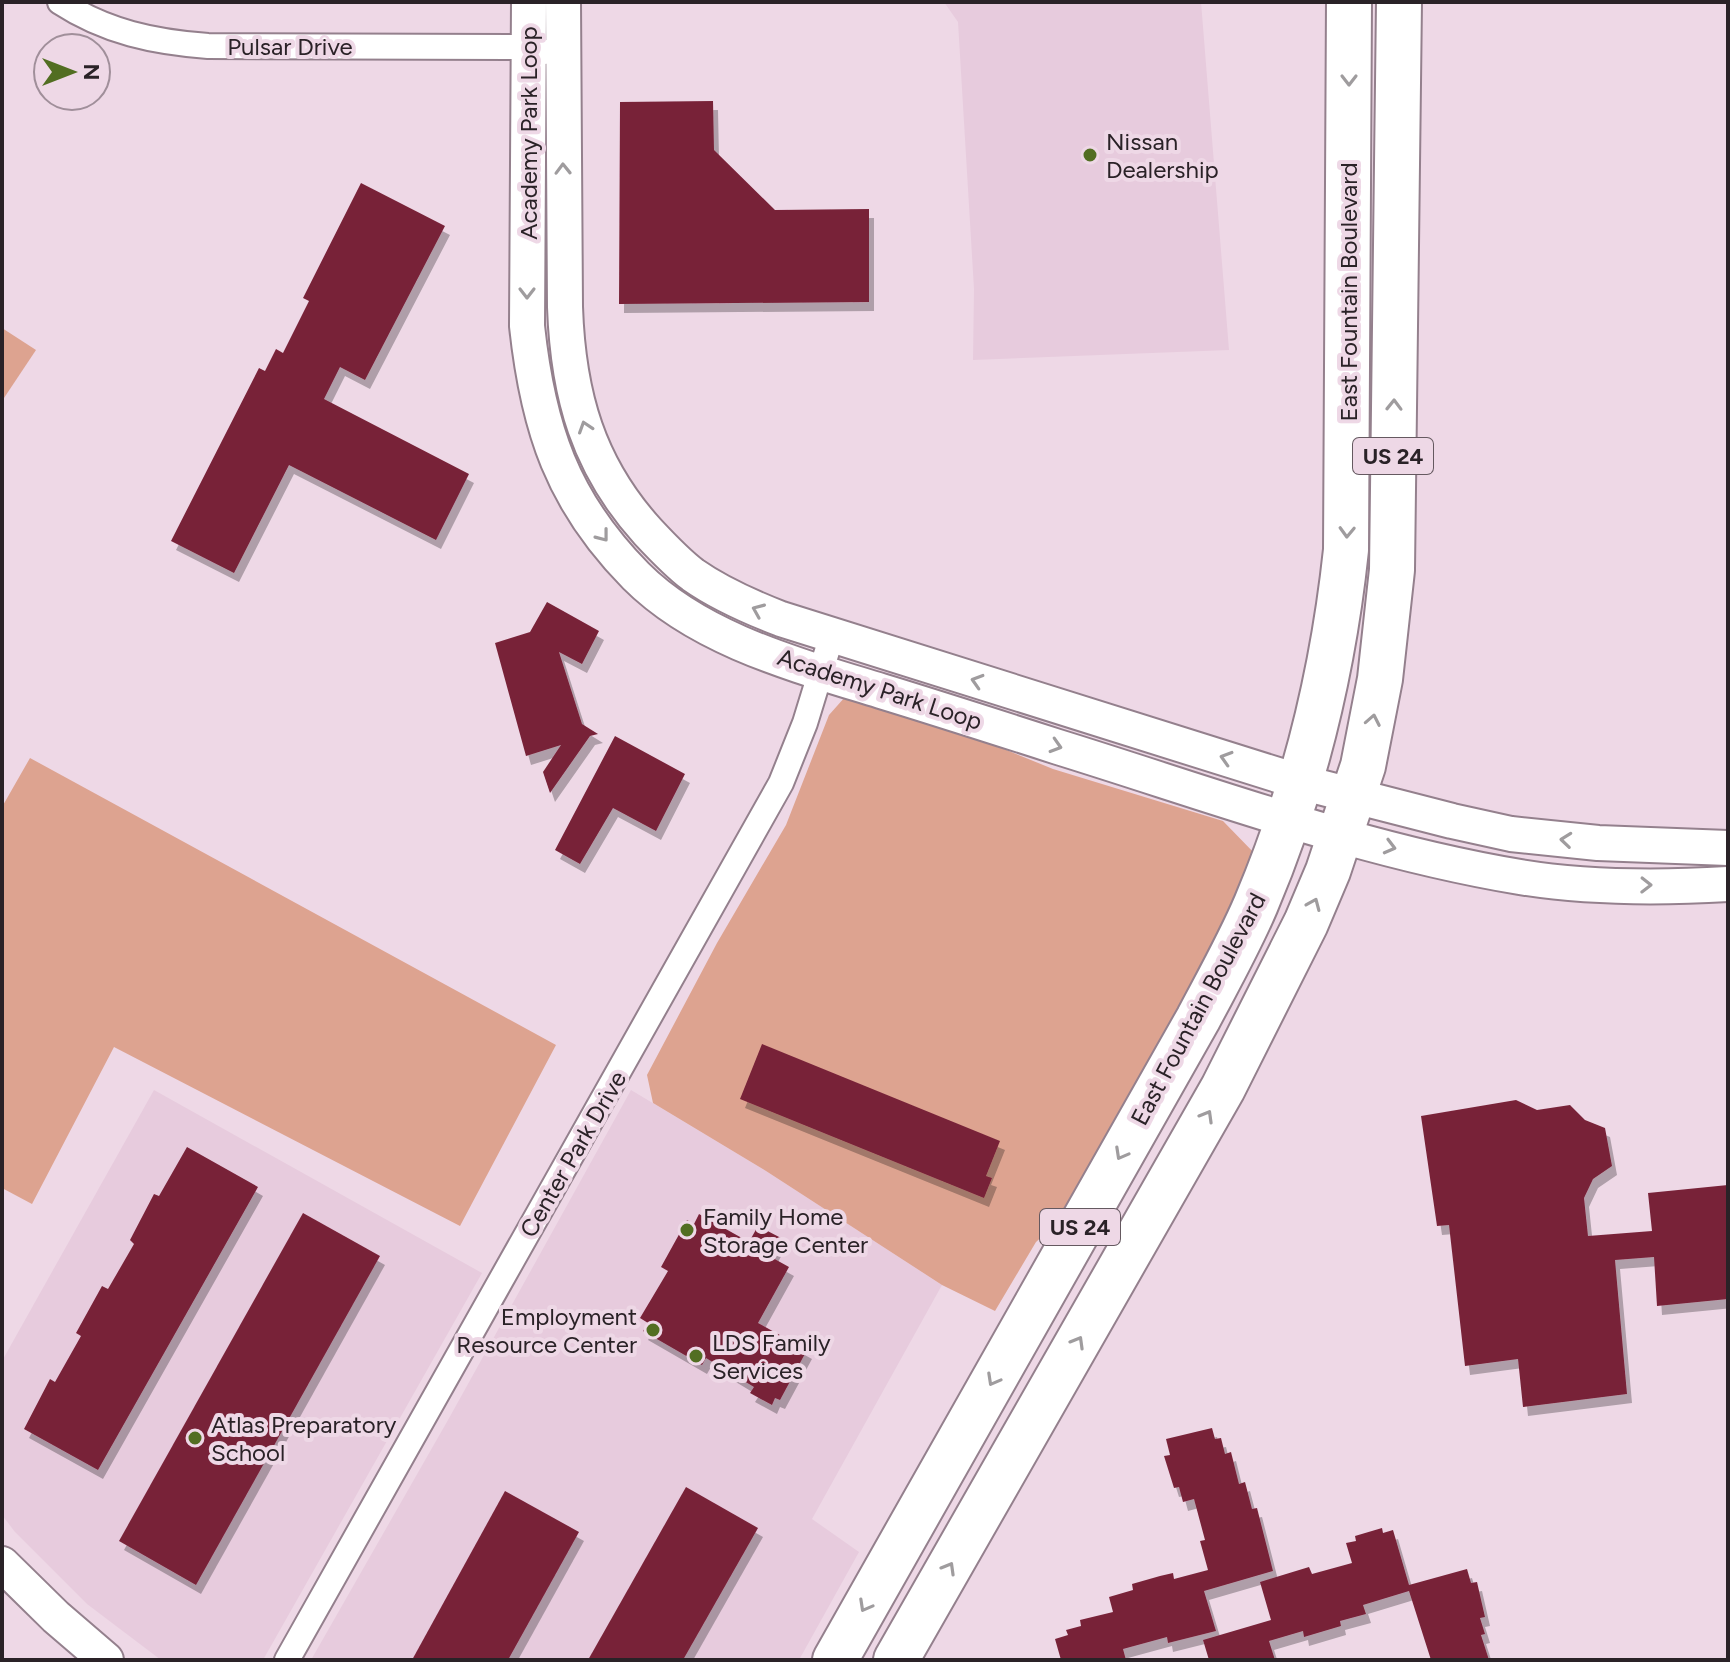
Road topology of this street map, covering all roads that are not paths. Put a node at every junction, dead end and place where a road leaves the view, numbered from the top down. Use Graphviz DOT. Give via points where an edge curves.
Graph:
graph roads {
  1 [pos="60,2"];
  2 [pos="529,2"];
  3 [pos="1349,2"];
  4 [pos="1399,2"];
  5 [pos="562,31"];
  6 [pos="529,47"];
  7 [pos="832,635"];
  8 [pos="821,672"];
  9 [pos="1294,800"];
  10 [pos="1347,815"];
  11 [pos="1728,848"];
  12 [pos="1728,884"];
  13 [pos="2,1564"];
  14 [pos="106,1660"];
  15 [pos="287,1660"];
  16 [pos="835,1660"];
  17 [pos="896,1660"];
  1 -- 6 [label="street, Pulsar Drive" via="103,25 162,42"];
  2 -- 6 [label="street, Academy Park Loop"];
  3 -- 9 [label="highway, East Fountain Boulevard / US 24, one-way" via="1346,550 1326,683"];
  10 -- 4 [label="highway, East Fountain Boulevard / US 24, one-way" via="1380,679 1392,570"];
  5 -- 6 [label="street, Pulsar Drive"];
  7 -- 5 [label="street, Academy Park Loop, one-way" via="732,599 691,574 634,517 597,461 573,391 566,346"];
  6 -- 8 [label="street, Academy Park Loop, one-way" via="527,326 540,415 566,482 638,577 679,609 723,636"];
  7 -- 8 [label="street, Center Park Drive"];
  9 -- 7 [label="street, Academy Park Loop, one-way"];
  8 -- 9 [label="street, Academy Park Loop, one-way"];
  8 -- 15 [label="street, Center Park Drive" via="781,783"];
  9 -- 10 [label="street, Academy Park Loop"];
  9 -- 16 [label="highway, East Fountain Boulevard / US 24, one-way" via="1257,903 1198,1019"];
  11 -- 10 [label="street, Academy Park Loop, one-way" via="1598,843"];
  10 -- 12 [label="street, Academy Park Loop, one-way" via="1468,867 1525,878"];
  17 -- 10 [label="highway, East Fountain Boulevard / US 24, one-way" via="1223,1088 1306,923"];
  13 -- 14 [label="street"];
}
